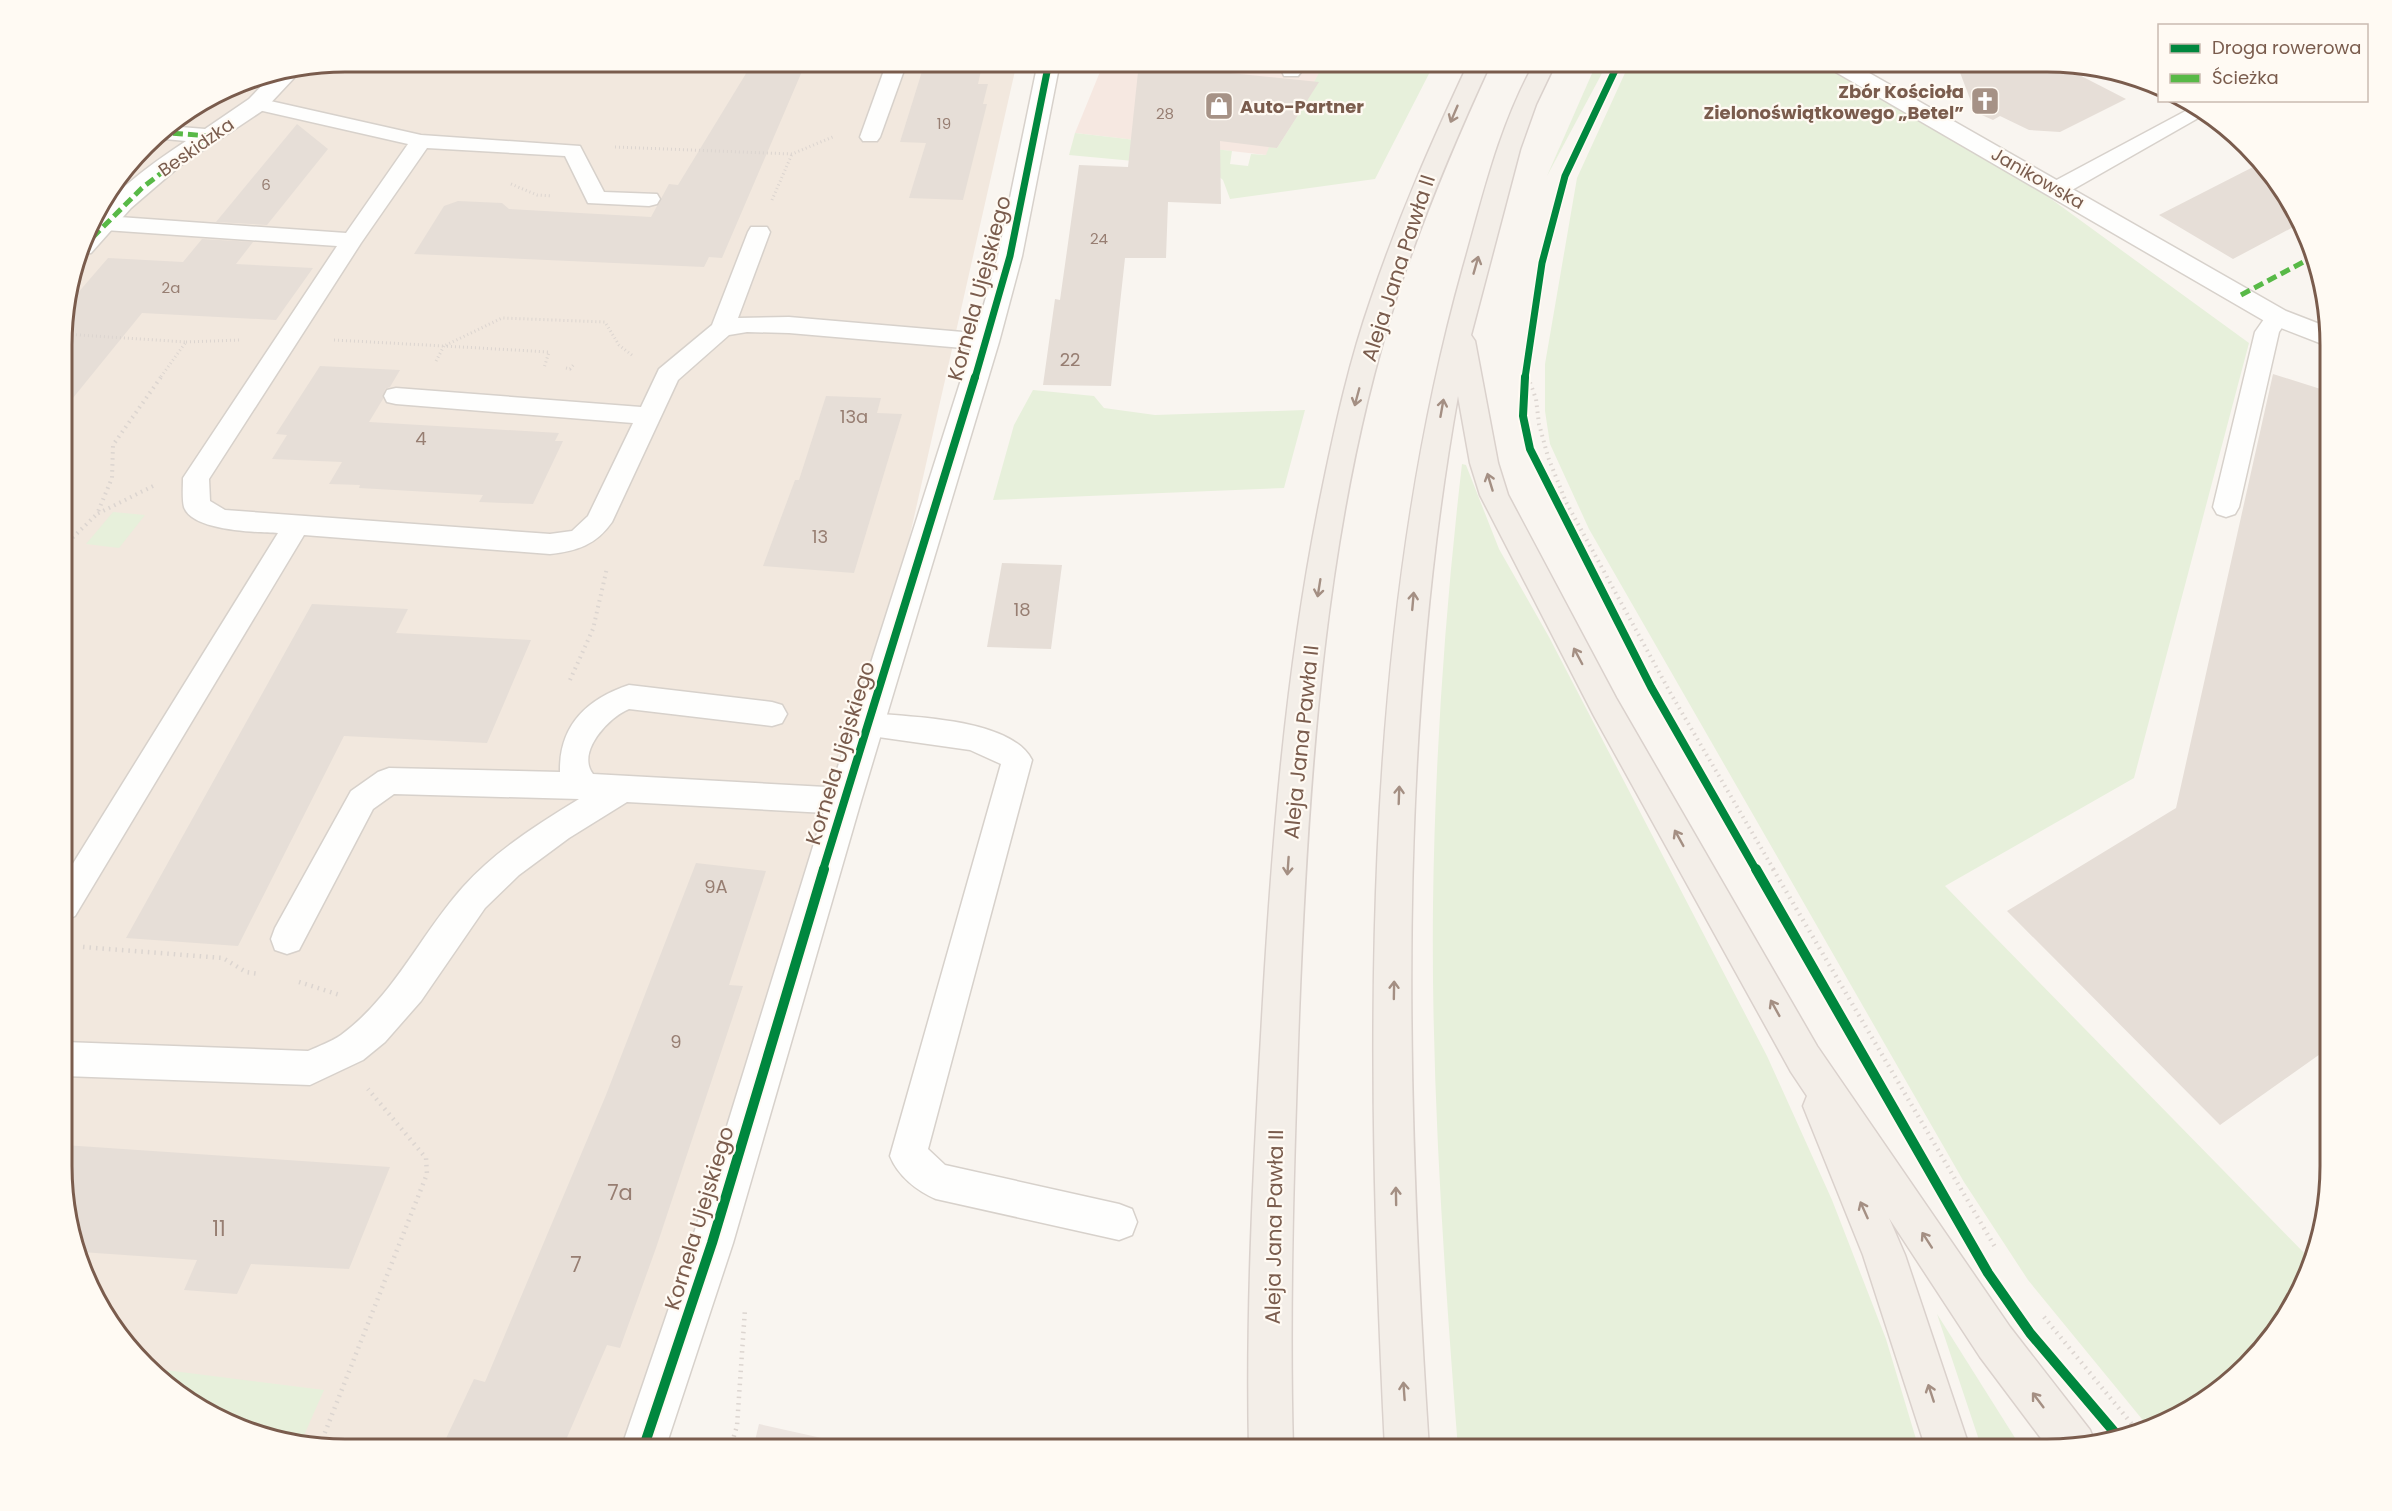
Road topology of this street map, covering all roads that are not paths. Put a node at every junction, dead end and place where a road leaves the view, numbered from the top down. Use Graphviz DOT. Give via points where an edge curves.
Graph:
graph roads {
  1 [pos="893,72"];
  2 [pos="1047,72"];
  3 [pos="1475,72"];
  4 [pos="1539,72"];
  5 [pos="1852,72"];
  6 [pos="279,80"];
  7 [pos="256,104"];
  8 [pos="2193,114"];
  9 [pos="173,133"];
  10 [pos="209,136"];
  11 [pos="870,137"];
  12 [pos="421,141"];
  13 [pos="2056,189"];
  14 [pos="649,199"];
  15 [pos="105,223"];
  16 [pos="97,232"];
  17 [pos="759,232"];
  18 [pos="352,240"];
  19 [pos="2277,317"];
  20 [pos="1459,321"];
  21 [pos="722,329"];
  22 [pos="2319,334"];
  23 [pos="986,342"];
  24 [pos="396,396"];
  25 [pos="649,416"];
  26 [pos="2226,507"];
  27 [pos="297,525"];
  28 [pos="772,714"];
  29 [pos="867,725"];
  30 [pos="586,787"];
  31 [pos="623,789"];
  32 [pos="844,801"];
  33 [pos="72,893"];
  34 [pos="287,939"];
  35 [pos="72,1059"];
  36 [pos="1804,1059"];
  37 [pos="1119,1222"];
  38 [pos="2068,1438"];
  39 [pos="646,1439"];
  40 [pos="1271,1439"];
  41 [pos="1406,1439"];
  42 [pos="1945,1439"];
  1 -- 11 [label="lane"];
  2 -- 23 [label="street, Kornela Ujejskiego" via="1010,256"];
  3 -- 40 [label="main road, Aleja Jana Pawła II, one-way" via="1431,168 1392,273 1354,409 1315,613 1293,801 1284,923 1274,1185"];
  20 -- 4 [label="main road, one-way" via="1507,159"];
  5 -- 13 [label="street, Janikowska"];
  6 -- 7 [label="street, Beskidzka"];
  7 -- 10 [label="street, Beskidzka"];
  7 -- 12 [label="lane"];
  8 -- 13 [label="lane"];
  9 -- 10 [label="street"];
  10 -- 15 [label="street, Beskidzka" via="173,160"];
  12 -- 14 [label="lane" via="573,150 596,198"];
  12 -- 18 [label="lane"];
  13 -- 19 [label="street, Janikowska"];
  15 -- 16 [label="street, Beskidzka"];
  15 -- 18 [label="lane"];
  17 -- 21 [label="lane"];
  18 -- 27 [label="lane" via="196,478 197,506 220,519"];
  19 -- 22 [label="street, Janikowska"];
  19 -- 26 [label="lane" via="2267,332"];
  36 -- 20 [label="main road, one-way" via="1605,707 1503,514 1484,463"];
  41 -- 20 [label="main road, one-way" via="1398,1299 1393,1049 1401,743 1417,562"];
  21 -- 23 [label="lane" via="747,324 789,325"];
  21 -- 25 [label="lane" via="668,375"];
  23 -- 29 [label="street, Kornela Ujejskiego"];
  24 -- 25 [label="lane"];
  25 -- 27 [label="lane" via="603,514 593,530 578,541 550,544"];
  27 -- 33 [label="lane"];
  28 -- 30 [label="lane" via="629,697 612,701 586,726 573,760 575,777"];
  29 -- 32 [label="street, Kornela Ujejskiego"];
  29 -- 37 [label="lane" via="969,736 1011,752 1017,760 908,1156 936,1181"];
  30 -- 31 [label="lane"];
  30 -- 34 [label="lane" via="389,781 362,800"];
  31 -- 32 [label="lane"];
  31 -- 35 [label="lane" via="507,865 474,898 410,990 373,1030 339,1054 310,1068"];
  32 -- 39 [label="street, Kornela Ujejskiego" via="712,1243"];
  38 -- 36 [label="main road, one-way" via="1995,1342"];
  42 -- 36 [label="main road, one-way" via="1884,1255"];
}
